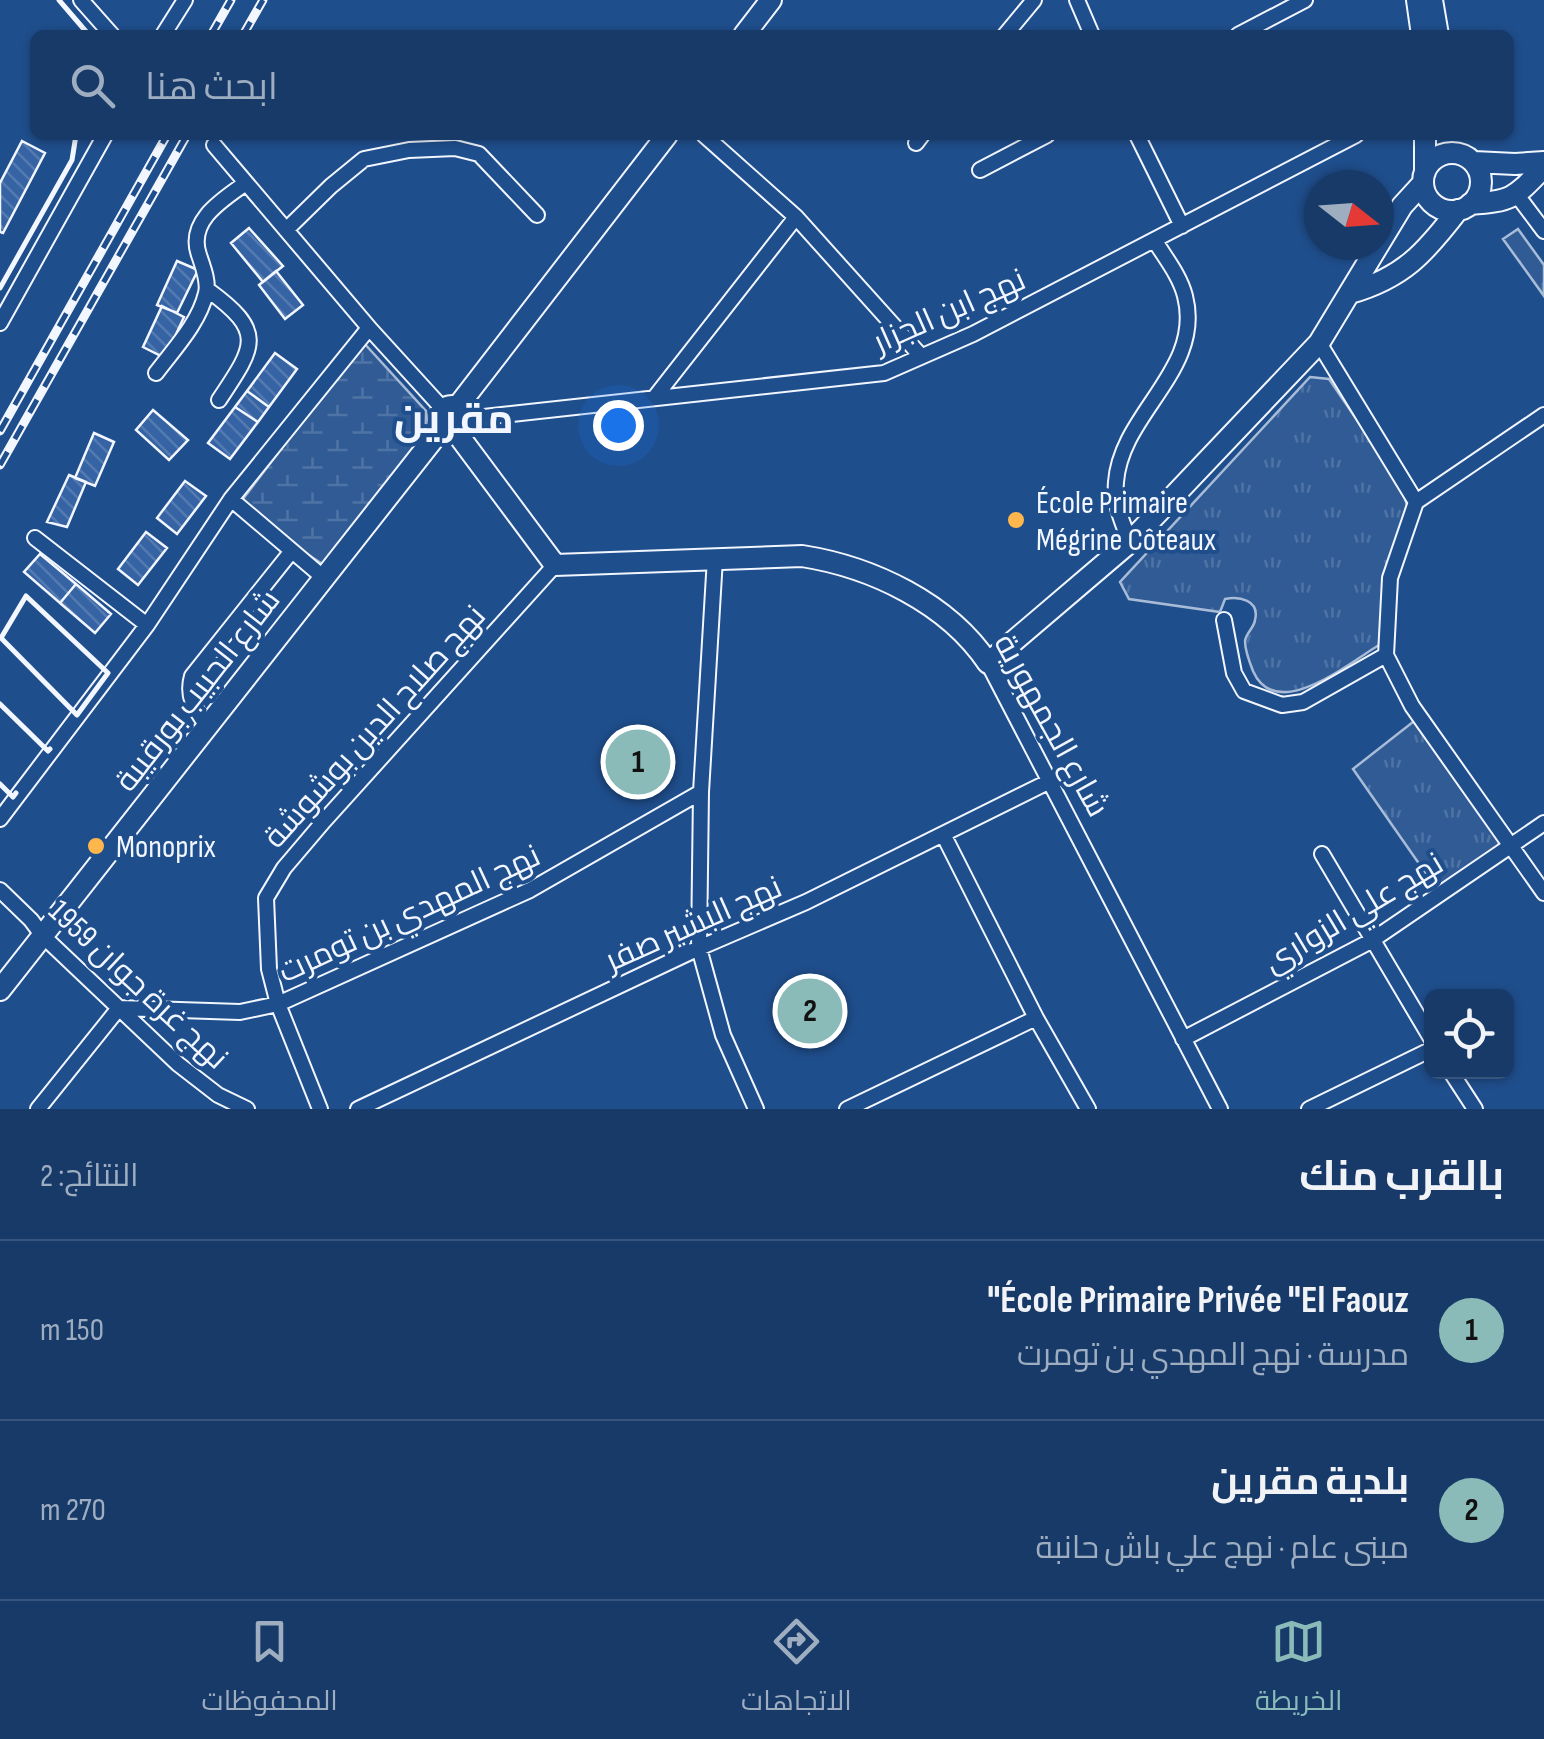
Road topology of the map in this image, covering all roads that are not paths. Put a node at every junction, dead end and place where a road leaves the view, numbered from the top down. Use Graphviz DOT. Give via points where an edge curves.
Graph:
graph roads {
  1 [pos="81,0"];
  2 [pos="184,0"];
  3 [pos="771,0"];
  4 [pos="1034,0"];
  5 [pos="1077,0"];
  6 [pos="1304,0"];
  7 [pos="1417,0"];
  8 [pos="1432,0"];
  9 [pos="108,30"];
  10 [pos="165,30"];
  11 [pos="748,30"];
  12 [pos="1009,30"];
  13 [pos="1090,30"];
  14 [pos="1247,30"];
  15 [pos="1421,30"];
  16 [pos="1437,30"];
  17 [pos="102,140"];
  18 [pos="663,140"];
  19 [pos="710,140"];
  20 [pos="1037,140"];
  21 [pos="1140,140"];
  22 [pos="1346,140"];
  23 [pos="1425,140"];
  24 [pos="214,145"];
  25 [pos="1463,150"];
  26 [pos="1544,164"];
  27 [pos="980,170"];
  28 [pos="1424,177"];
  29 [pos="246,183"];
  30 [pos="1517,195"];
  31 [pos="1464,207"];
  32 [pos="537,216"];
  33 [pos="796,217"];
  34 [pos="1182,226"];
  35 [pos="286,230"];
  36 [pos="1544,231"];
  37 [pos="1155,241"];
  38 [pos="208,290"];
  39 [pos="1350,293"];
  40 [pos="0,322"];
  41 [pos="369,328"];
  42 [pos="1319,344"];
  43 [pos="921,356"];
  44 [pos="156,374"];
  45 [pos="654,397"];
  46 [pos="219,400"];
  47 [pos="1544,415"];
  48 [pos="453,419"];
  49 [pos="232,499"];
  50 [pos="1416,502"];
  51 [pos="35,538"];
  52 [pos="1130,542"];
  53 [pos="291,552"];
  54 [pos="715,558"];
  55 [pos="555,565"];
  56 [pos="324,578"];
  57 [pos="1224,620"];
  58 [pos="147,625"];
  59 [pos="1386,655"];
  60 [pos="988,663"];
  61 [pos="207,726"];
  62 [pos="1048,782"];
  63 [pos="701,792"];
  64 [pos="0,819"];
  65 [pos="1544,822"];
  66 [pos="944,836"];
  67 [pos="1511,846"];
  68 [pos="1322,854"];
  69 [pos="0,890"];
  70 [pos="1544,893"];
  71 [pos="43,936"];
  72 [pos="1371,941"];
  73 [pos="698,948"];
  74 [pos="0,990"];
  75 [pos="278,1004"];
  76 [pos="120,1008"];
  77 [pos="1036,1018"];
  78 [pos="1424,1027"];
  79 [pos="1183,1039"];
  80 [pos="1424,1054"];
  81 [pos="1456,1079"];
  82 [pos="1215,1107"];
  83 [pos="38,1109"];
  84 [pos="247,1109"];
  85 [pos="320,1109"];
  86 [pos="358,1109"];
  87 [pos="756,1109"];
  88 [pos="847,1109"];
  89 [pos="1088,1109"];
  90 [pos="1309,1109"];
  91 [pos="1475,1109"];
  1 -- 9 [label="street"];
  2 -- 10 [label="street"];
  3 -- 11 [label="street"];
  4 -- 12 [label="street"];
  5 -- 13 [label="street"];
  6 -- 14 [label="street"];
  7 -- 15 [label="street"];
  8 -- 16 [label="street"];
  17 -- 40 [label="street"];
  18 -- 48 [label="street, شارع الحبيب بورقيبة"];
  19 -- 33 [label="street"];
  20 -- 27 [label="street"];
  21 -- 34 [label="street"];
  22 -- 34 [label="street, نهج ابن الجزار"];
  23 -- 28 [label="street"];
  24 -- 29 [label="street"];
  25 -- 26 [label="street" via="1514,164"];
  25 -- 28 [label="street" via="1442,155"];
  25 -- 31 [label="street" via="1481,186"];
  26 -- 30 [label="street"];
  28 -- 31 [label="street" via="1434,204"];
  28 -- 39 [label="street"];
  29 -- 35 [label="street"];
  29 -- 38 [label="street" via="202,220 195,244"];
  30 -- 31 [label="street"];
  30 -- 36 [label="street"];
  31 -- 39 [label="street" via="1394,276"];
  32 -- 35 [label="street" via="480,154 409,150 364,159"];
  33 -- 43 [label="street"];
  33 -- 45 [label="street"];
  34 -- 37 [label="street, نهج ابن الجزار"];
  35 -- 41 [label="street"];
  37 -- 43 [label="street, نهج ابن الجزار"];
  37 -- 52 [label="street" via="1179,280 1188,321 1182,353 1122,456 1117,511"];
  38 -- 44 [label="street" via="196,319"];
  38 -- 46 [label="street" via="244,320 250,340"];
  39 -- 42 [label="street"];
  41 -- 48 [label="street"];
  41 -- 49 [label="street"];
  42 -- 50 [label="street"];
  42 -- 52 [label="street"];
  43 -- 45 [label="street, نهج ابن الجزار" via="884,372"];
  45 -- 48 [label="street, نهج ابن الجزار"];
  47 -- 50 [label="street"];
  48 -- 55 [label="street"];
  48 -- 56 [label="street, شارع الحبيب بورقيبة"];
  49 -- 53 [label="street"];
  49 -- 58 [label="street"];
  50 -- 59 [label="street" via="1390,578"];
  51 -- 58 [label="street"];
  52 -- 60 [label="street"];
  53 -- 56 [label="street"];
  53 -- 61 [label="street" via="192,676 190,700"];
  54 -- 55 [label="street, شارع الجمهورية"];
  54 -- 60 [label="street, شارع الجمهورية" via="802,556 856,568 962,630"];
  54 -- 63 [label="street"];
  55 -- 75 [label="street, نهج صلاح الدين بوشوشة" via="284,868 266,898"];
  56 -- 61 [label="street, شارع الحبيب بورقيبة"];
  57 -- 59 [label="street" via="1244,691 1282,704 1303,702"];
  58 -- 64 [label="street"];
  59 -- 67 [label="street" via="1412,706"];
  60 -- 62 [label="street, شارع الجمهورية"];
  61 -- 71 [label="street, شارع الحبيب بورقيبة"];
  62 -- 66 [label="street, نهج البشير صفر"];
  62 -- 79 [label="street, شارع الجمهورية"];
  63 -- 73 [label="street"];
  63 -- 75 [label="street, نهج المهدي بن تومرت" via="530,890"];
  65 -- 67 [label="street, نهج علي الزواري"];
  66 -- 73 [label="street, نهج البشير صفر"];
  66 -- 77 [label="street"];
  67 -- 70 [label="street"];
  67 -- 72 [label="street, نهج علي الزواري"];
  68 -- 72 [label="street"];
  69 -- 71 [label="street, نهج غرة جوان 1959"];
  71 -- 74 [label="street, شارع الحبيب بورقيبة"];
  71 -- 76 [label="street, نهج غرة جوان 1959"];
  72 -- 78 [label="street"];
  72 -- 79 [label="street, نهج علي الزواري"];
  73 -- 86 [label="street, نهج البشير صفر"];
  73 -- 87 [label="street" via="723,1035"];
  75 -- 76 [label="street, نهج المهدي بن تومرت" via="240,1012"];
  75 -- 85 [label="street, نهج صلاح الدين بوشوشة"];
  76 -- 83 [label="street"];
  76 -- 84 [label="street, نهج غرة جوان 1959" via="202,1084"];
  77 -- 88 [label="street"];
  77 -- 89 [label="street"];
  79 -- 82 [label="street, شارع الجمهورية"];
  80 -- 90 [label="street"];
  81 -- 91 [label="street"];
}
